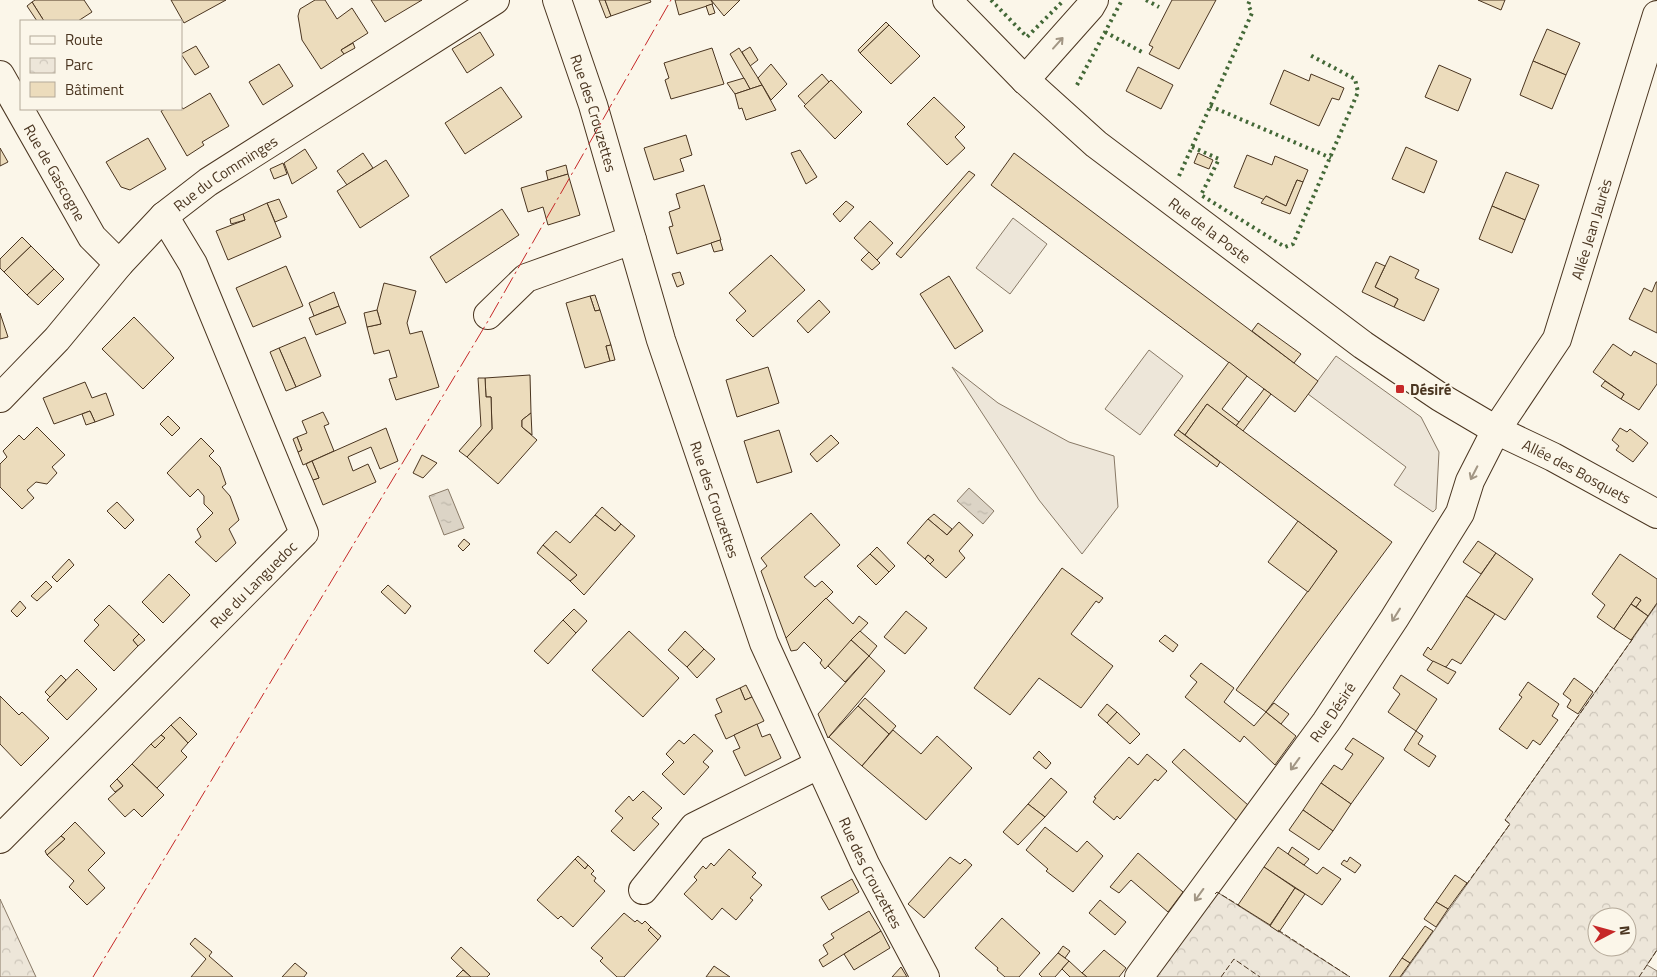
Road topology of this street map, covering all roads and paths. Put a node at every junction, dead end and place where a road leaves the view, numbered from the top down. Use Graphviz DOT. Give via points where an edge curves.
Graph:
graph roads {
  1 [pos="495,0"];
  2 [pos="556,0"];
  3 [pos="947,0"];
  4 [pos="1094,0"];
  5 [pos="1657,15"];
  6 [pos="0,74"];
  7 [pos="1025,80"];
  8 [pos="20,109"];
  9 [pos="20,110"];
  10 [pos="164,216"];
  11 [pos="632,240"];
  12 [pos="120,264"];
  13 [pos="488,315"];
  14 [pos="0,398"];
  15 [pos="1496,430"];
  16 [pos="1657,514"];
  17 [pos="818,765"];
  18 [pos="0,839"];
  19 [pos="643,890"];
  20 [pos="926,977"];
  21 [pos="1139,977"];
  1 -- 10 [label="street, Rue du Comminges" via="208,182"];
  2 -- 11 [label="street, Rue des Crouzettes" via="593,105"];
  3 -- 7 [label="street, Rue de la Poste"];
  7 -- 4 [label="street, one-way"];
  5 -- 15 [label="street, Allée Jean Jaurès" via="1557,339"];
  6 -- 8 [label="street, Rue de Gascogne"];
  7 -- 15 [label="street, Rue de la Poste" via="1096,144 1363,345"];
  9 -- 12 [label="street, Rue de Gascogne" via="92,237"];
  10 -- 12 [label="street, Rue du Comminges"];
  10 -- 18 [label="street, Rue du Languedoc" via="194,264 304,533"];
  11 -- 13 [label="street" via="526,278"];
  11 -- 17 [label="street, Rue des Crouzettes" via="661,340 764,643"];
  12 -- 14 [label="street, Rue du Comminges" via="57,339"];
  15 -- 16 [label="street, Allée des Bosquets"];
  15 -- 21 [label="street, Rue Désiré, one-way" via="1470,481 1460,512 1394,618 1326,722"];
  17 -- 19 [label="street" via="694,827"];
  17 -- 20 [label="street, Rue des Crouzettes" via="864,864"];
}
